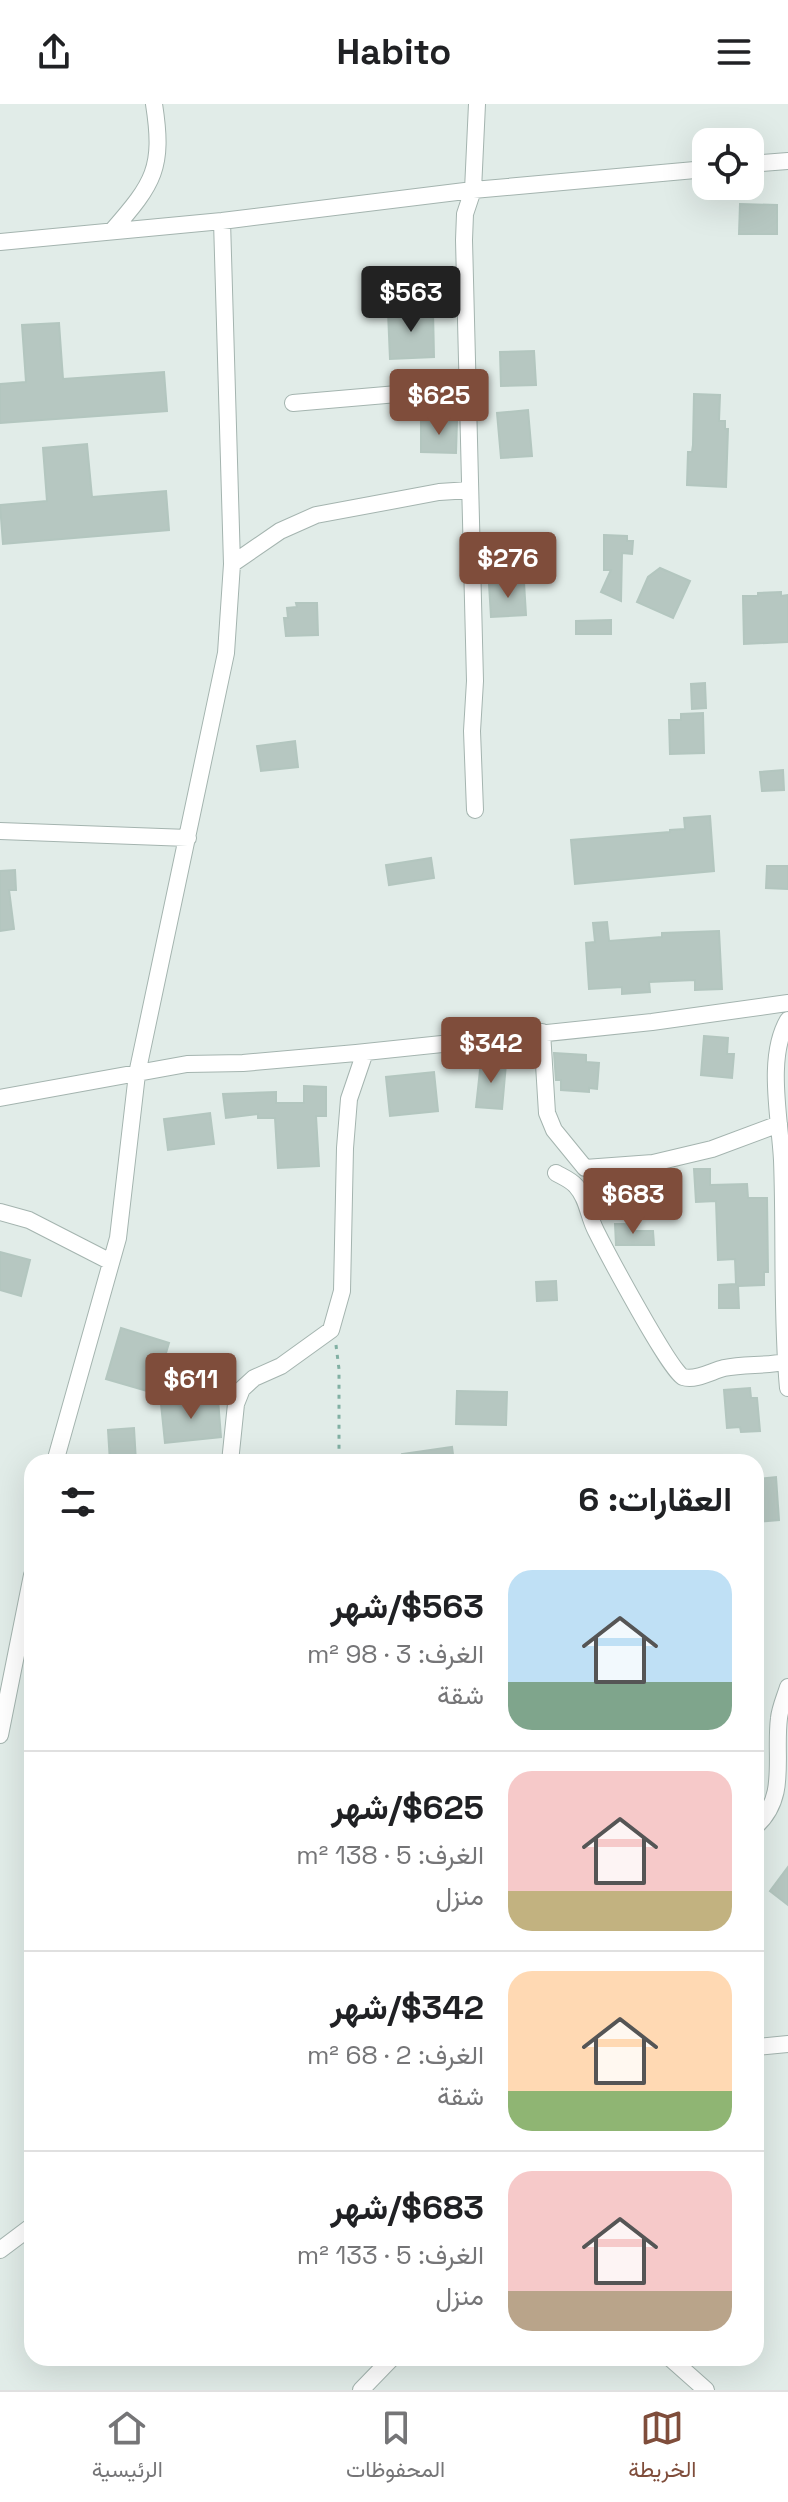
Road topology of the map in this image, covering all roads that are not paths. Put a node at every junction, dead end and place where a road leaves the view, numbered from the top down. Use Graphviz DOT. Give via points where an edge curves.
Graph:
graph roads {
  1 [pos="154,104"];
  2 [pos="477,104"];
  3 [pos="788,161"];
  4 [pos="764,163"];
  5 [pos="692,170"];
  6 [pos="473,190"];
  7 [pos="222,221"];
  8 [pos="112,231"];
  9 [pos="0,242"];
  10 [pos="467,388"];
  11 [pos="293,403"];
  12 [pos="470,490"];
  13 [pos="232,564"];
  14 [pos="475,810"];
  15 [pos="0,831"];
  16 [pos="188,838"];
  17 [pos="788,1003"];
  18 [pos="788,1020"];
  19 [pos="542,1032"];
  20 [pos="365,1052"];
  21 [pos="137,1074"];
  22 [pos="0,1098"];
  23 [pos="779,1124"];
  24 [pos="556,1173"];
  25 [pos="0,1212"];
  26 [pos="111,1262"];
  27 [pos="787,1375"];
  28 [pos="57,1454"];
  29 [pos="231,1454"];
  30 [pos="24,1615"];
  31 [pos="788,1687"];
  32 [pos="0,1735"];
  33 [pos="764,1819"];
  34 [pos="788,2044"];
  35 [pos="764,2046"];
  36 [pos="24,2232"];
  37 [pos="0,2250"];
  38 [pos="384,2366"];
  39 [pos="679,2366"];
  40 [pos="361,2390"];
  41 [pos="706,2390"];
  1 -- 8 [label="street" via="157,164 134,206"];
  2 -- 6 [label="street"];
  3 -- 4 [label="street"];
  5 -- 6 [label="street"];
  6 -- 7 [label="street"];
  6 -- 10 [label="street" via="464,240"];
  7 -- 8 [label="street"];
  7 -- 13 [label="street"];
  8 -- 9 [label="street"];
  10 -- 11 [label="street"];
  10 -- 12 [label="street"];
  12 -- 13 [label="street" via="316,515 280,531"];
  12 -- 14 [label="street"];
  13 -- 16 [label="street" via="226,653"];
  15 -- 16 [label="street"];
  16 -- 21 [label="street"];
  17 -- 19 [label="street"];
  18 -- 23 [label="street" via="780,1033 777,1066"];
  19 -- 20 [label="street"];
  19 -- 23 [label="street" via="547,1113 585,1168 653,1163 712,1149"];
  20 -- 21 [label="street" via="187,1064"];
  20 -- 29 [label="street" via="349,1099 342,1291 331,1330 242,1389"];
  21 -- 22 [label="street"];
  21 -- 26 [label="street"];
  23 -- 27 [label="street"];
  24 -- 27 [label="street" via="581,1192 593,1227 678,1375 695,1378 734,1367 767,1366"];
  25 -- 26 [label="street" via="29,1220"];
  26 -- 28 [label="street"];
  30 -- 32 [label="street"];
  31 -- 33 [label="street" via="779,1718 777,1798"];
  34 -- 35 [label="street"];
  36 -- 37 [label="street"];
  38 -- 40 [label="street"];
  39 -- 41 [label="street"];
}
